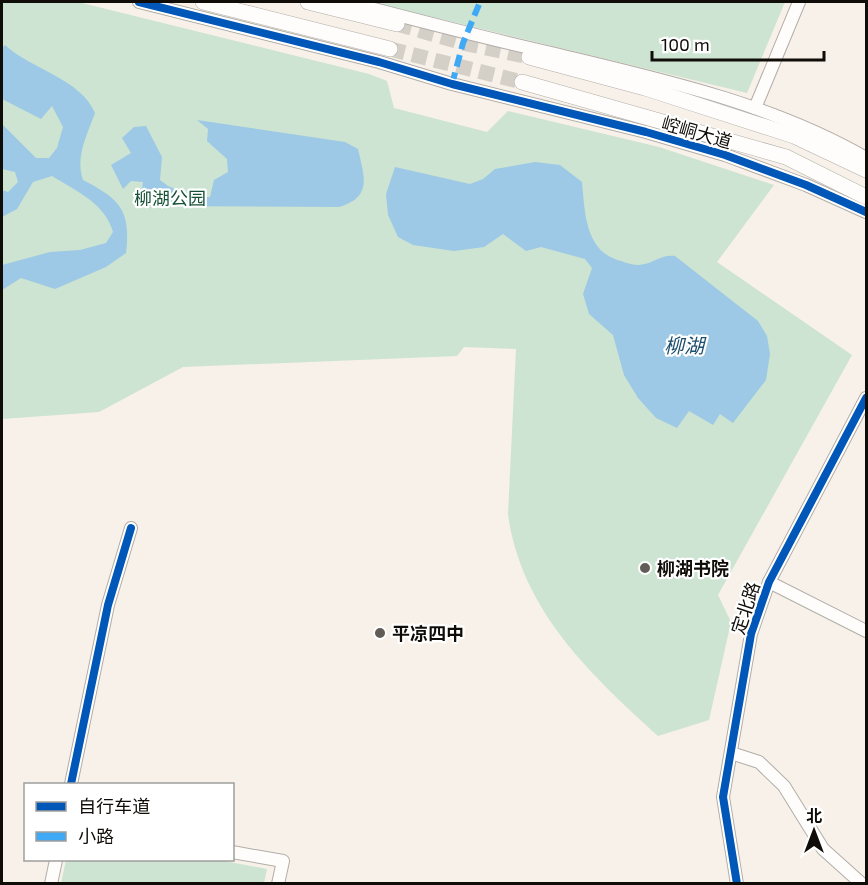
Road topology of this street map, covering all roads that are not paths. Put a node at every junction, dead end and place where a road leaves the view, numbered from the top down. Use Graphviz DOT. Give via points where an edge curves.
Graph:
graph roads {
  1 [pos="139,2"];
  2 [pos="203,2"];
  3 [pos="308,2"];
  4 [pos="347,2"];
  5 [pos="799,2"];
  6 [pos="397,24"];
  7 [pos="390,49"];
  8 [pos="529,57"];
  9 [pos="522,82"];
  10 [pos="755,108"];
  11 [pos="867,158"];
  12 [pos="867,170"];
  13 [pos="867,197"];
  14 [pos="867,212"];
  15 [pos="867,399"];
  16 [pos="131,528"];
  17 [pos="769,582"];
  18 [pos="867,631"];
  19 [pos="731,753"];
  20 [pos="71,783"];
  21 [pos="234,852"];
  22 [pos="56,861"];
  23 [pos="51,884"];
  24 [pos="278,884"];
  25 [pos="737,884"];
  26 [pos="862,884"];
  1 -- 14 [label="street" via="646,132 725,155"];
  2 -- 7 [label="main road"];
  3 -- 6 [label="main road"];
  4 -- 10 [label="street" via="662,79"];
  5 -- 10 [label="street"];
  8 -- 12 [label="main road, 崆峒大道" via="645,88 794,136"];
  9 -- 13 [label="main road, 崆峒大道" via="786,157"];
  10 -- 11 [label="street"];
  15 -- 17 [label="street, 定北路"];
  16 -- 20 [label="street" via="108,605"];
  17 -- 18 [label="street"];
  17 -- 19 [label="street, 定北路" via="751,634"];
  19 -- 25 [label="street, 定北路" via="723,796"];
  19 -- 26 [label="street" via="759,762 783,786 823,849"];
  21 -- 24 [label="street" via="283,861"];
  22 -- 23 [label="street"];
}
